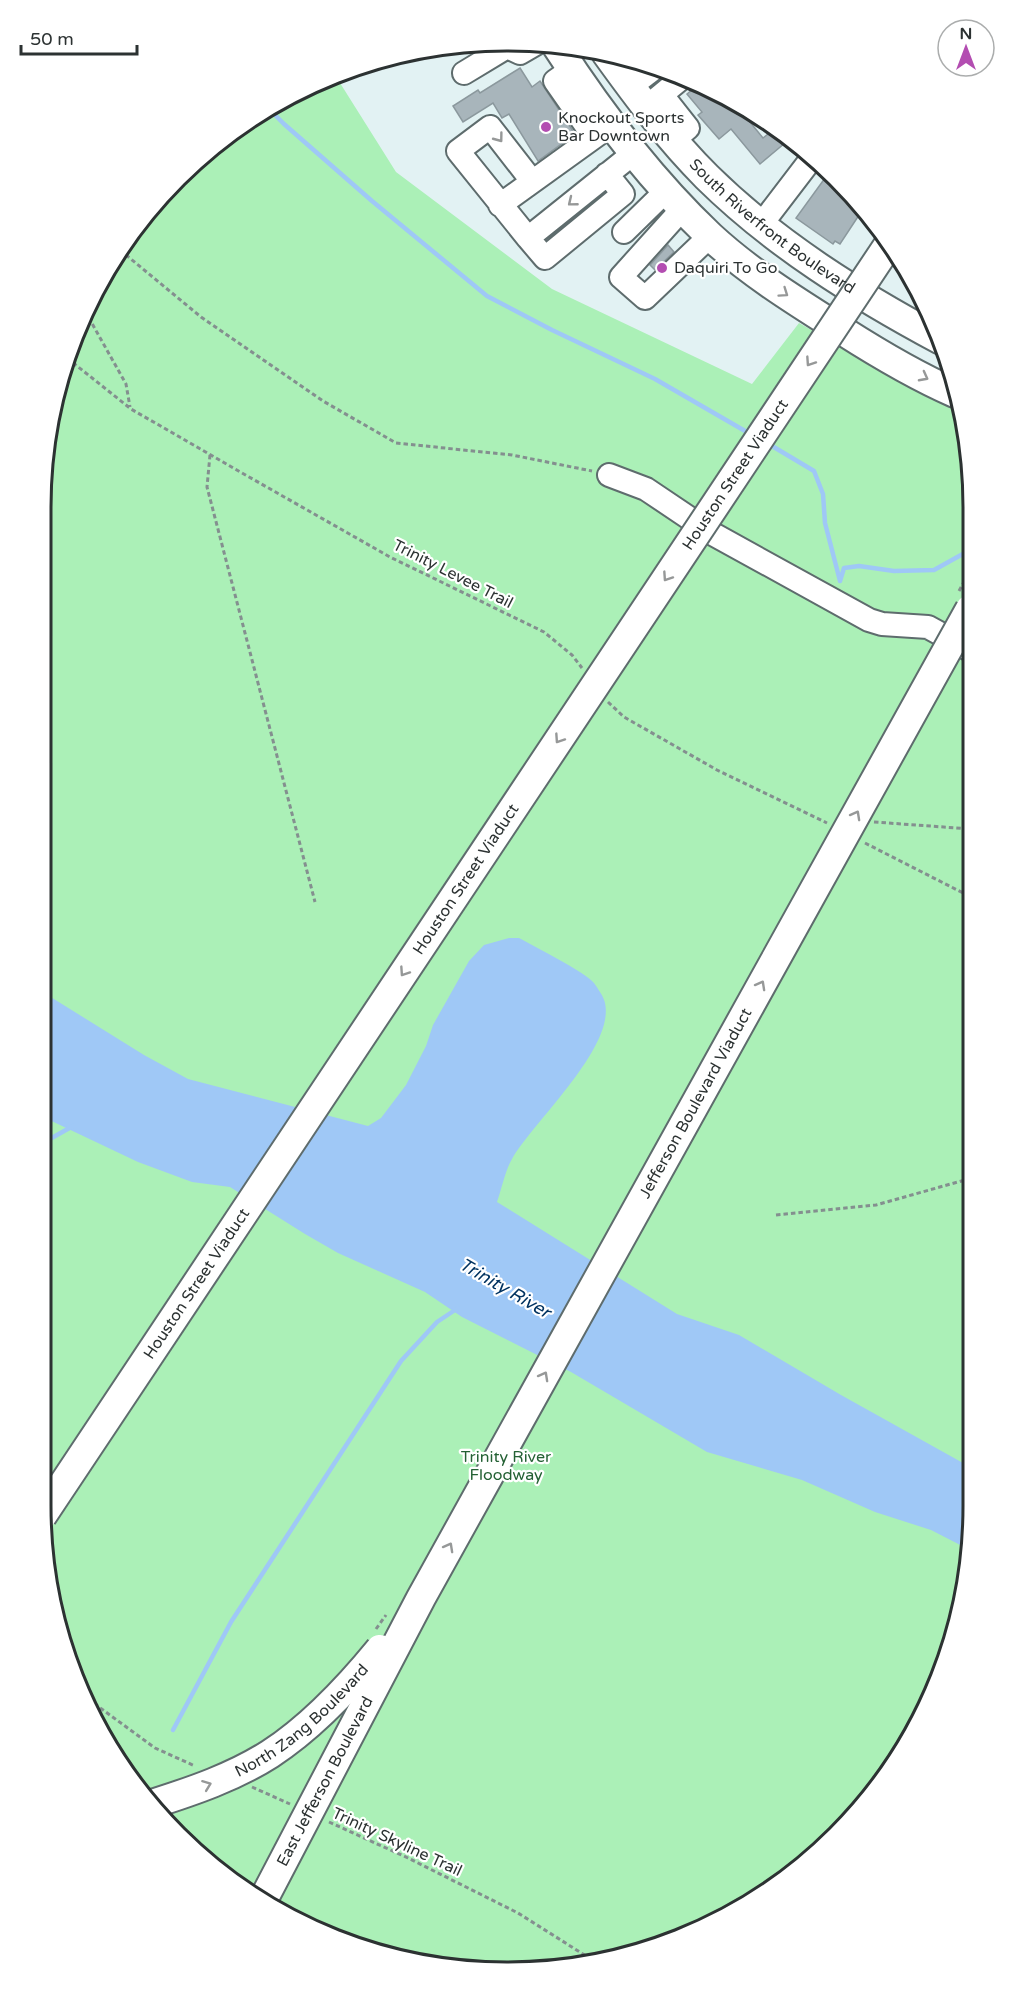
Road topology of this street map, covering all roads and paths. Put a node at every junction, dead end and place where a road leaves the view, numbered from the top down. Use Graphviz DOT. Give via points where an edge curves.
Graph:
graph roads {
  1 [pos="500,51"];
  2 [pos="562,55"];
  3 [pos="588,59"];
  4 [pos="617,65"];
  5 [pos="572,69"];
  6 [pos="464,73"];
  7 [pos="653,75"];
  8 [pos="673,82"];
  9 [pos="646,96"];
  10 [pos="602,131"];
  11 [pos="634,153"];
  12 [pos="808,164"];
  13 [pos="706,176"];
  14 [pos="532,181"];
  15 [pos="675,199"];
  16 [pos="500,205"];
  17 [pos="760,225"];
  18 [pos="624,232"];
  19 [pos="710,236"];
  20 [pos="884,251"];
  21 [pos="127,256"];
  22 [pos="884,310"];
  23 [pos="91,321"];
  24 [pos="929,333"];
  25 [pos="866,345"];
  26 [pos="74,364"];
  27 [pos="947,389"];
  28 [pos="130,409"];
  29 [pos="210,455"];
  30 [pos="609,475"];
  31 [pos="963,603"];
  32 [pos="963,646"];
  33 [pos="585,673"];
  34 [pos="606,699"];
  35 [pos="865,822"];
  36 [pos="963,828"];
  37 [pos="824,833"];
  38 [pos="859,839"];
  39 [pos="963,893"];
  40 [pos="315,902"];
  41 [pos="963,1182"];
  42 [pos="776,1215"];
  43 [pos="51,1502"];
  44 [pos="421,1598"];
  45 [pos="392,1607"];
  46 [pos="373,1634"];
  47 [pos="97,1706"];
  48 [pos="200,1768"];
  49 [pos="250,1786"];
  50 [pos="159,1801"];
  51 [pos="308,1808"];
  52 [pos="266,1893"];
  53 [pos="278,1900"];
  54 [pos="584,1955"];
  1 -- 6 [label="lane"];
  2 -- 5 [label="main road"];
  3 -- 5 [label="main road"];
  4 -- 9 [label="main road, South Riverfront Boulevard"];
  5 -- 10 [label="main road"];
  7 -- 9 [label="lane"];
  8 -- 9 [label="lane"];
  9 -- 13 [label="main road, South Riverfront Boulevard" via="674,140"];
  10 -- 11 [label="main road"];
  10 -- 14 [label="lane"];
  11 -- 15 [label="main road"];
  11 -- 16 [label="lane" via="528,238"];
  12 -- 17 [label="lane"];
  13 -- 15 [label="main road"];
  13 -- 17 [label="main road, South Riverfront Boulevard"];
  14 -- 16 [label="lane"];
  16 -- 14 [label="lane, one-way" via="458,151 490,127"];
  15 -- 18 [label="lane"];
  15 -- 19 [label="main road"];
  15 -- 19 [label="lane" via="621,277 645,298"];
  17 -- 22 [label="main road, South Riverfront Boulevard"];
  19 -- 25 [label="main road, one-way" via="761,277"];
  20 -- 43 [label="main road, Houston Street Viaduct, one-way, bridge"];
  21 -- 30 [label="path" via="220,331 323,401 396,443 512,455"];
  22 -- 24 [label="main road, South Riverfront Boulevard"];
  22 -- 25 [label="main road"];
  23 -- 28 [label="path" via="126,384"];
  25 -- 27 [label="main road, one-way"];
  26 -- 28 [label="path, Trinity Levee Trail"];
  28 -- 29 [label="path, Trinity Levee Trail"];
  29 -- 33 [label="path, Trinity Levee Trail" via="390,557 544,632 572,655"];
  29 -- 40 [label="path" via="207,487"];
  30 -- 32 [label="lane" via="646,489 713,534 870,620 928,627"];
  44 -- 31 [label="main road, Jefferson Boulevard Viaduct, one-way, bridge"];
  34 -- 37 [label="path" via="624,717 717,770 830,822"];
  35 -- 36 [label="path"];
  38 -- 39 [label="path"];
  41 -- 42 [label="path" via="876,1206"];
  50 -- 44 [label="main road, North Zang Boulevard, one-way, bridge" via="244,1768 308,1725 357,1677"];
  44 -- 51 [label="main road, East Jefferson Boulevard, bridge"];
  45 -- 46 [label="path, bridge"];
  47 -- 48 [label="path" via="155,1748"];
  49 -- 51 [label="path, Trinity Skyline Trail"];
  51 -- 52 [label="main road, East Jefferson Boulevard, bridge"];
  51 -- 53 [label="main road, bridge"];
  51 -- 54 [label="path, Trinity Skyline Trail" via="518,1913"];
}
